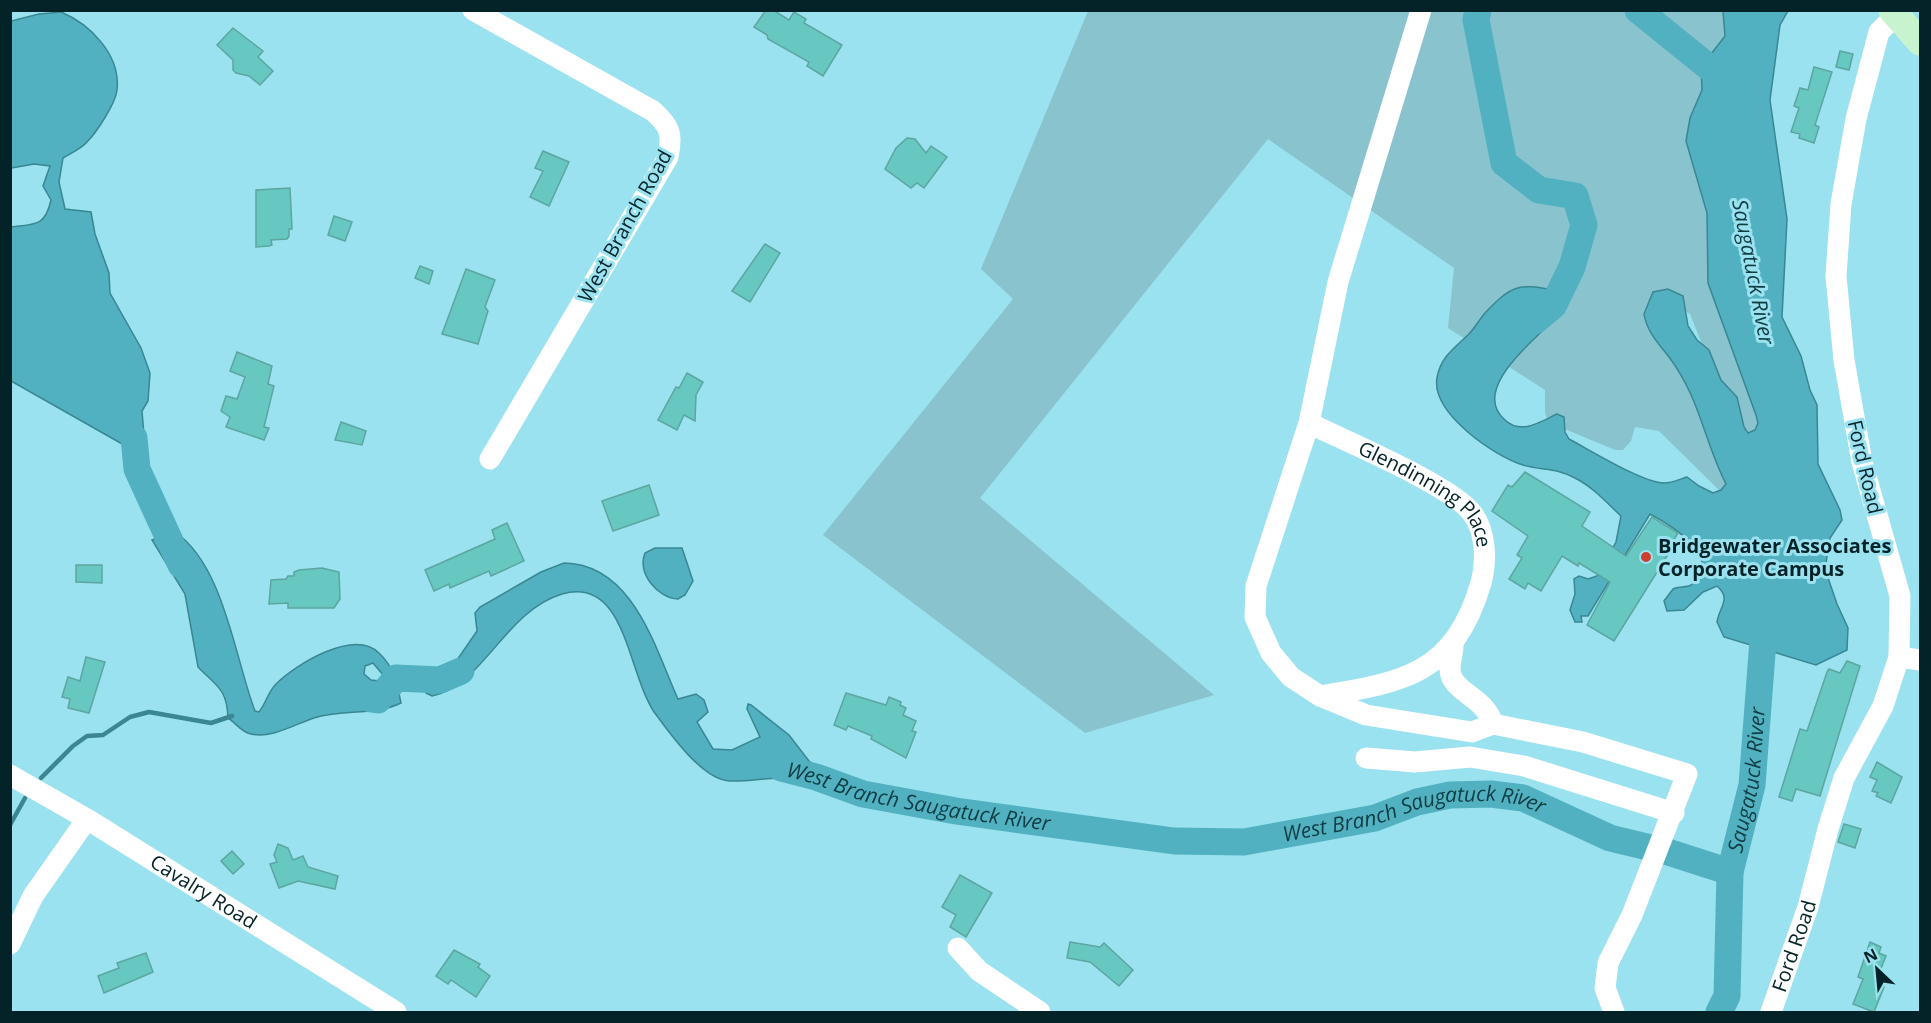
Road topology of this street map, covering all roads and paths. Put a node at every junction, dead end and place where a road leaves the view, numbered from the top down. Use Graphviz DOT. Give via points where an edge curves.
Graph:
graph roads {
  1 [pos="473,10"];
  2 [pos="1421,10"];
  3 [pos="1894,13"];
  4 [pos="1920,42"];
  5 [pos="1309,423"];
  6 [pos="490,459"];
  7 [pos="1453,645"];
  8 [pos="1899,657"];
  9 [pos="1920,660"];
  10 [pos="1320,696"];
  11 [pos="1493,724"];
  12 [pos="1472,732"];
  13 [pos="1470,757"];
  14 [pos="1366,758"];
  15 [pos="10,775"];
  16 [pos="1674,813"];
  17 [pos="87,819"];
  18 [pos="10,944"];
  19 [pos="958,948"];
  20 [pos="396,1012"];
  21 [pos="1040,1012"];
  22 [pos="1614,1012"];
  23 [pos="1771,1012"];
  1 -- 6 [label="street, West Branch Road" via="652,111 667,123 671,132 668,157"];
  2 -- 5 [label="street" via="1338,282"];
  3 -- 4 [label="main road"];
  3 -- 8 [label="street, Ford Road" via="1879,32 1856,118 1841,204 1836,276 1843,352 1862,462 1900,596"];
  5 -- 7 [label="street, Glendinning Place" via="1449,492 1473,513 1482,535 1484,574 1476,600"];
  5 -- 10 [label="street" via="1256,586 1255,617 1271,652 1291,677"];
  7 -- 10 [label="street, Glendinning Place" via="1426,667 1395,682"];
  7 -- 11 [label="street" via="1449,670 1453,681 1483,704"];
  8 -- 9 [label="street"];
  8 -- 23 [label="street, Ford Road" via="1883,705 1844,778 1808,907"];
  10 -- 12 [label="street" via="1366,716"];
  11 -- 12 [label="street"];
  11 -- 16 [label="street" via="1583,742 1687,774"];
  12 -- 13 [label="street"];
  13 -- 14 [label="street" via="1415,762"];
  13 -- 16 [label="street" via="1524,766"];
  15 -- 17 [label="street, Cavalry Road"];
  16 -- 22 [label="street" via="1608,963 1605,988"];
  17 -- 18 [label="street" via="33,896"];
  17 -- 20 [label="street, Cavalry Road"];
  19 -- 21 [label="street" via="979,971"];
}
